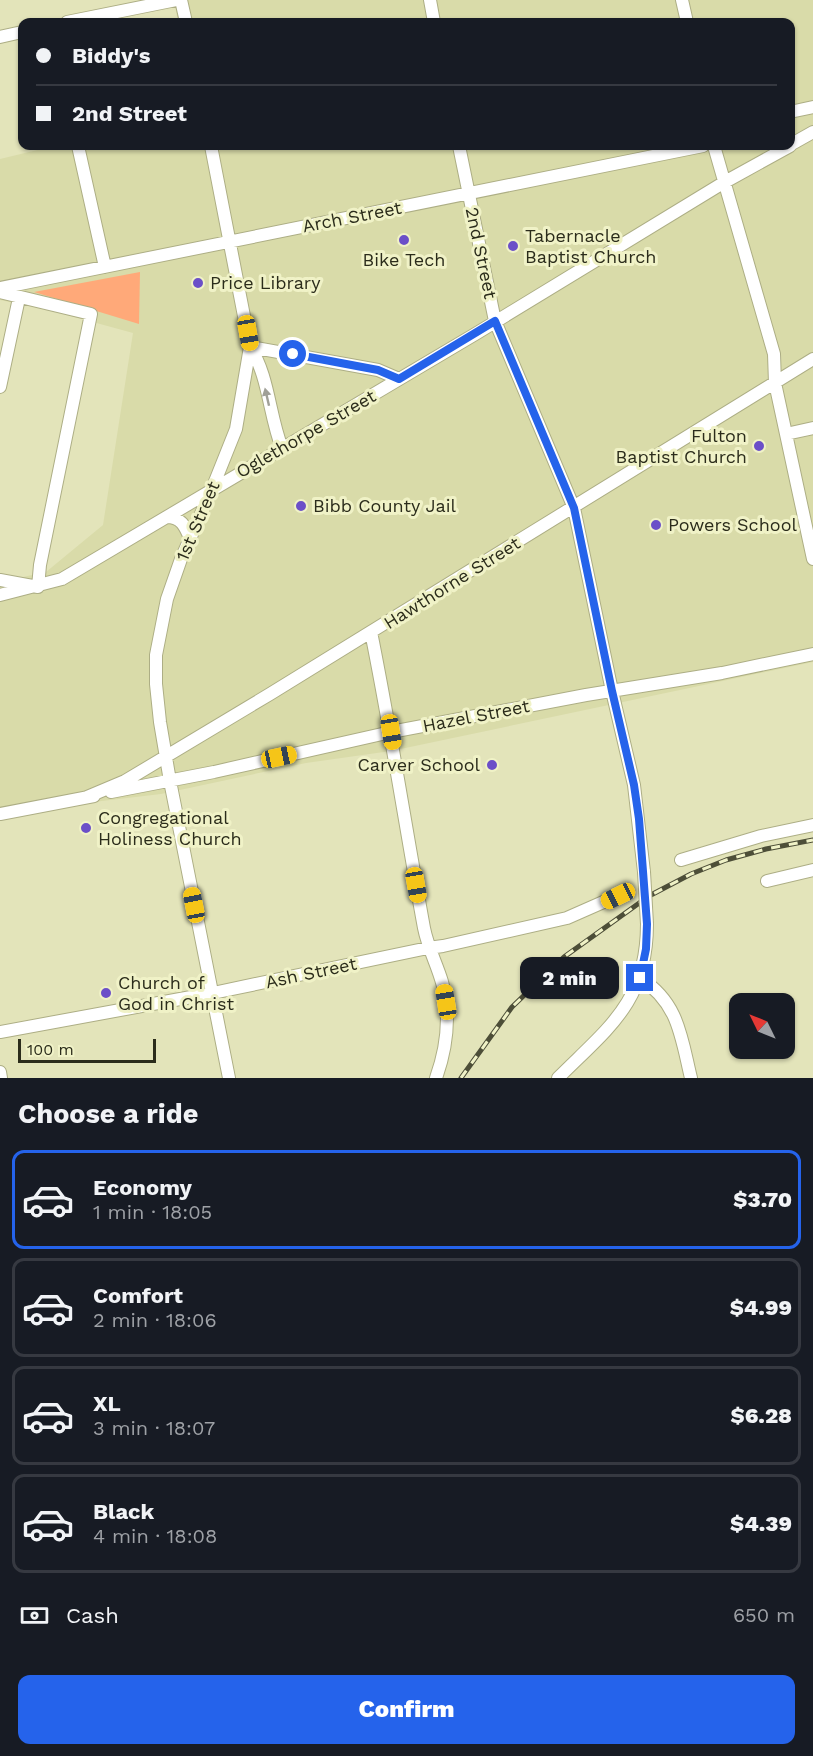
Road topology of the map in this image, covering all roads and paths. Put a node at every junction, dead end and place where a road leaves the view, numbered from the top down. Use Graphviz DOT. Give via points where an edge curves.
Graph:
graph roads {
  1 [pos="176,0"];
  2 [pos="182,0"];
  3 [pos="430,0"];
  4 [pos="681,0"];
  5 [pos="88,18"];
  6 [pos="185,18"];
  7 [pos="433,18"];
  8 [pos="686,18"];
  9 [pos="18,33"];
  10 [pos="0,37"];
  11 [pos="813,107"];
  12 [pos="795,111"];
  13 [pos="813,132"];
  14 [pos="795,143"];
  15 [pos="79,150"];
  16 [pos="212,150"];
  17 [pos="460,150"];
  18 [pos="683,150"];
  19 [pos="715,150"];
  20 [pos="783,150"];
  21 [pos="723,183"];
  22 [pos="468,192"];
  23 [pos="230,241"];
  24 [pos="105,267"];
  25 [pos="0,290"];
  26 [pos="20,297"];
  27 [pos="495,321"];
  28 [pos="250,347"];
  29 [pos="813,359"];
  30 [pos="399,379"];
  31 [pos="775,383"];
  32 [pos="0,387"];
  33 [pos="813,428"];
  34 [pos="786,434"];
  35 [pos="282,448"];
  36 [pos="212,489"];
  37 [pos="574,508"];
  38 [pos="167,517"];
  39 [pos="190,538"];
  40 [pos="813,559"];
  41 [pos="0,580"];
  42 [pos="38,587"];
  43 [pos="0,595"];
  44 [pos="372,632"];
  45 [pos="813,654"];
  46 [pos="612,691"];
  47 [pos="391,732"];
  48 [pos="166,757"];
  49 [pos="170,782"];
  50 [pos="87,797"];
  51 [pos="0,814"];
  52 [pos="813,825"];
  53 [pos="681,860"];
  54 [pos="813,870"];
  55 [pos="767,881"];
  56 [pos="618,896"];
  57 [pos="428,948"];
  58 [pos="640,978"];
  59 [pos="213,993"];
  60 [pos="0,1032"];
  61 [pos="0,1072"];
  62 [pos="1,1078"];
  63 [pos="229,1078"];
  64 [pos="436,1078"];
  65 [pos="558,1078"];
  66 [pos="691,1078"];
  1 -- 5 [label="street"];
  2 -- 6 [label="street"];
  3 -- 7 [label="street"];
  4 -- 8 [label="street"];
  9 -- 10 [label="street"];
  11 -- 12 [label="street"];
  13 -- 14 [label="street, Oglethorpe Street"];
  15 -- 24 [label="street"];
  16 -- 23 [label="street, 1st Street"];
  17 -- 22 [label="street, 2nd Street"];
  18 -- 22 [label="street, Arch Street"];
  19 -- 21 [label="street"];
  20 -- 21 [label="street, Oglethorpe Street"];
  21 -- 27 [label="street, Oglethorpe Street"];
  21 -- 31 [label="street" via="774,354"];
  22 -- 23 [label="street, Arch Street"];
  22 -- 27 [label="street, 2nd Street"];
  23 -- 24 [label="street, Arch Street"];
  23 -- 28 [label="street, 1st Street"];
  24 -- 25 [label="street, Arch Street"];
  25 -- 26 [label="street"];
  26 -- 32 [label="street"];
  26 -- 42 [label="street" via="92,314"];
  27 -- 30 [label="street, Oglethorpe Street"];
  27 -- 37 [label="street, 2nd Street"];
  28 -- 30 [label="street" via="378,370"];
  35 -- 28 [label="street, one-way" via="259,361"];
  28 -- 36 [label="street, 1st Street" via="236,429"];
  29 -- 31 [label="street, Hawthorne Street"];
  30 -- 35 [label="street, Oglethorpe Street"];
  31 -- 34 [label="street"];
  31 -- 37 [label="street, Hawthorne Street"];
  33 -- 34 [label="street"];
  34 -- 40 [label="street"];
  35 -- 36 [label="street, Oglethorpe Street"];
  36 -- 38 [label="street, Oglethorpe Street"];
  36 -- 39 [label="street, 1st Street"];
  37 -- 44 [label="street, Hawthorne Street"];
  37 -- 46 [label="street, 2nd Street"];
  38 -- 39 [label="street" via="181,521"];
  38 -- 42 [label="street, Oglethorpe Street" via="62,579"];
  39 -- 48 [label="street, 1st Street" via="166,599 156,655"];
  41 -- 42 [label="street"];
  42 -- 43 [label="street, Oglethorpe Street"];
  44 -- 47 [label="street"];
  44 -- 48 [label="street, Hawthorne Street"];
  45 -- 46 [label="street, Hazel Street"];
  46 -- 47 [label="street, Hazel Street"];
  46 -- 58 [label="street, 2nd Street, bridge" via="634,785 644,872 647,924"];
  47 -- 49 [label="street, Hazel Street"];
  47 -- 57 [label="street"];
  48 -- 49 [label="street, 1st Street"];
  48 -- 50 [label="street, Hawthorne Street"];
  49 -- 50 [label="street, Hazel Street"];
  49 -- 59 [label="street, 1st Street"];
  50 -- 51 [label="street, Hazel Street"];
  52 -- 53 [label="street"];
  54 -- 55 [label="street"];
  56 -- 57 [label="street, Ash Street" via="545,924"];
  57 -- 59 [label="street, Ash Street"];
  57 -- 64 [label="street" via="444,986 446,1002 447,1037"];
  58 -- 65 [label="street, 2nd Street" via="614,1022"];
  58 -- 66 [label="street" via="664,998 676,1017"];
  59 -- 60 [label="street, Ash Street"];
  59 -- 63 [label="street, 1st Street"];
  61 -- 62 [label="street"];
}
